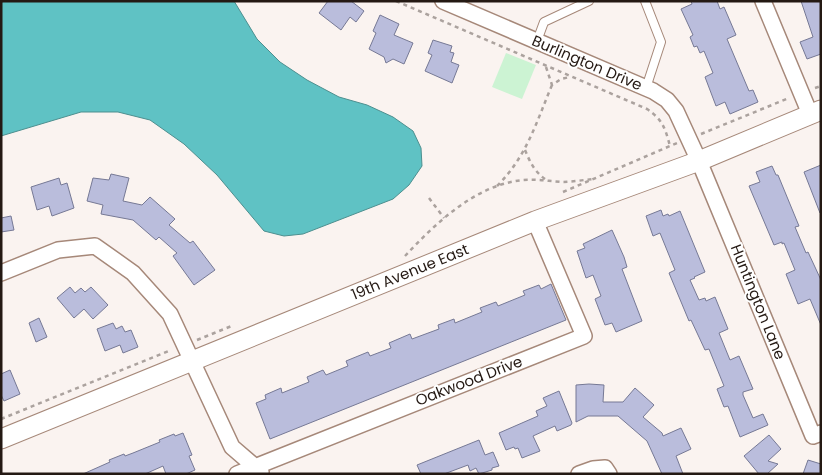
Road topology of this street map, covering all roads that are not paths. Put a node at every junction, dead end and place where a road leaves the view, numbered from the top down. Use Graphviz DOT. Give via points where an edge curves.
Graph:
graph roads {
  1 [pos="589,1"];
  2 [pos="646,1"];
  3 [pos="763,1"];
  4 [pos="448,2"];
  5 [pos="537,42"];
  6 [pos="646,88"];
  7 [pos="815,112"];
  8 [pos="700,161"];
  9 [pos="535,221"];
  10 [pos="1,273"];
  11 [pos="191,362"];
  12 [pos="821,433"];
  13 [pos="1,439"];
  14 [pos="259,470"];
  15 [pos="237,474"];
  16 [pos="579,474"];
  17 [pos="609,474"];
  1 -- 5 [label="lane" via="544,22"];
  2 -- 6 [label="lane" via="662,42"];
  3 -- 7 [label="street"];
  4 -- 5 [label="street, Burlington Drive"];
  5 -- 6 [label="street, Burlington Drive"];
  6 -- 8 [label="street, Burlington Drive" via="667,100 676,111"];
  7 -- 8 [label="street, 19th Avenue East"];
  8 -- 9 [label="street, 19th Avenue East"];
  8 -- 12 [label="street, Huntington Lane" via="813,436"];
  9 -- 11 [label="street, 19th Avenue East"];
  9 -- 14 [label="street, Oakwood Drive" via="584,336"];
  10 -- 11 [label="street" via="58,250 95,246 133,273 170,314"];
  11 -- 13 [label="street, 19th Avenue East"];
  11 -- 14 [label="street" via="232,446"];
  14 -- 15 [label="street, Oakwood Drive"];
  16 -- 17 [label="street" via="593,468 605,468"];
}
